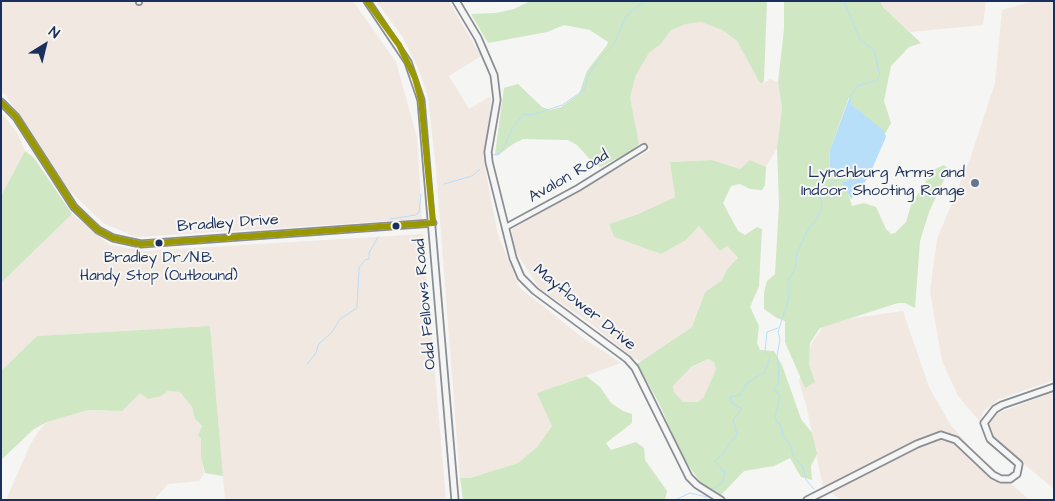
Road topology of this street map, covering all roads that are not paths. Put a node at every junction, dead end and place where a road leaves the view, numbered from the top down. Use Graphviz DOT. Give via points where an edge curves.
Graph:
graph roads {
  1 [pos="367,1"];
  2 [pos="456,1"];
  3 [pos="1,102"];
  4 [pos="644,147"];
  5 [pos="433,223"];
  6 [pos="506,227"];
  7 [pos="1054,387"];
  8 [pos="455,500"];
  9 [pos="721,500"];
  10 [pos="807,500"];
  1 -- 5 [label="street, Odd Fellows Road" via="399,45 415,78 421,100"];
  2 -- 6 [label="street, Mayflower Drive" via="478,38 494,75 497,100 488,152"];
  3 -- 5 [label="street, Bradley Drive" via="16,117 74,207 98,230 113,238 141,244"];
  4 -- 6 [label="street, Avalon Road"];
  5 -- 8 [label="street, Odd Fellows Road"];
  6 -- 9 [label="street, Mayflower Drive" via="517,268 526,283 628,359 689,477"];
  7 -- 10 [label="street" via="1002,405 984,423 990,439 1019,464 1017,474 1010,479 993,475 956,440 941,435"];
}
